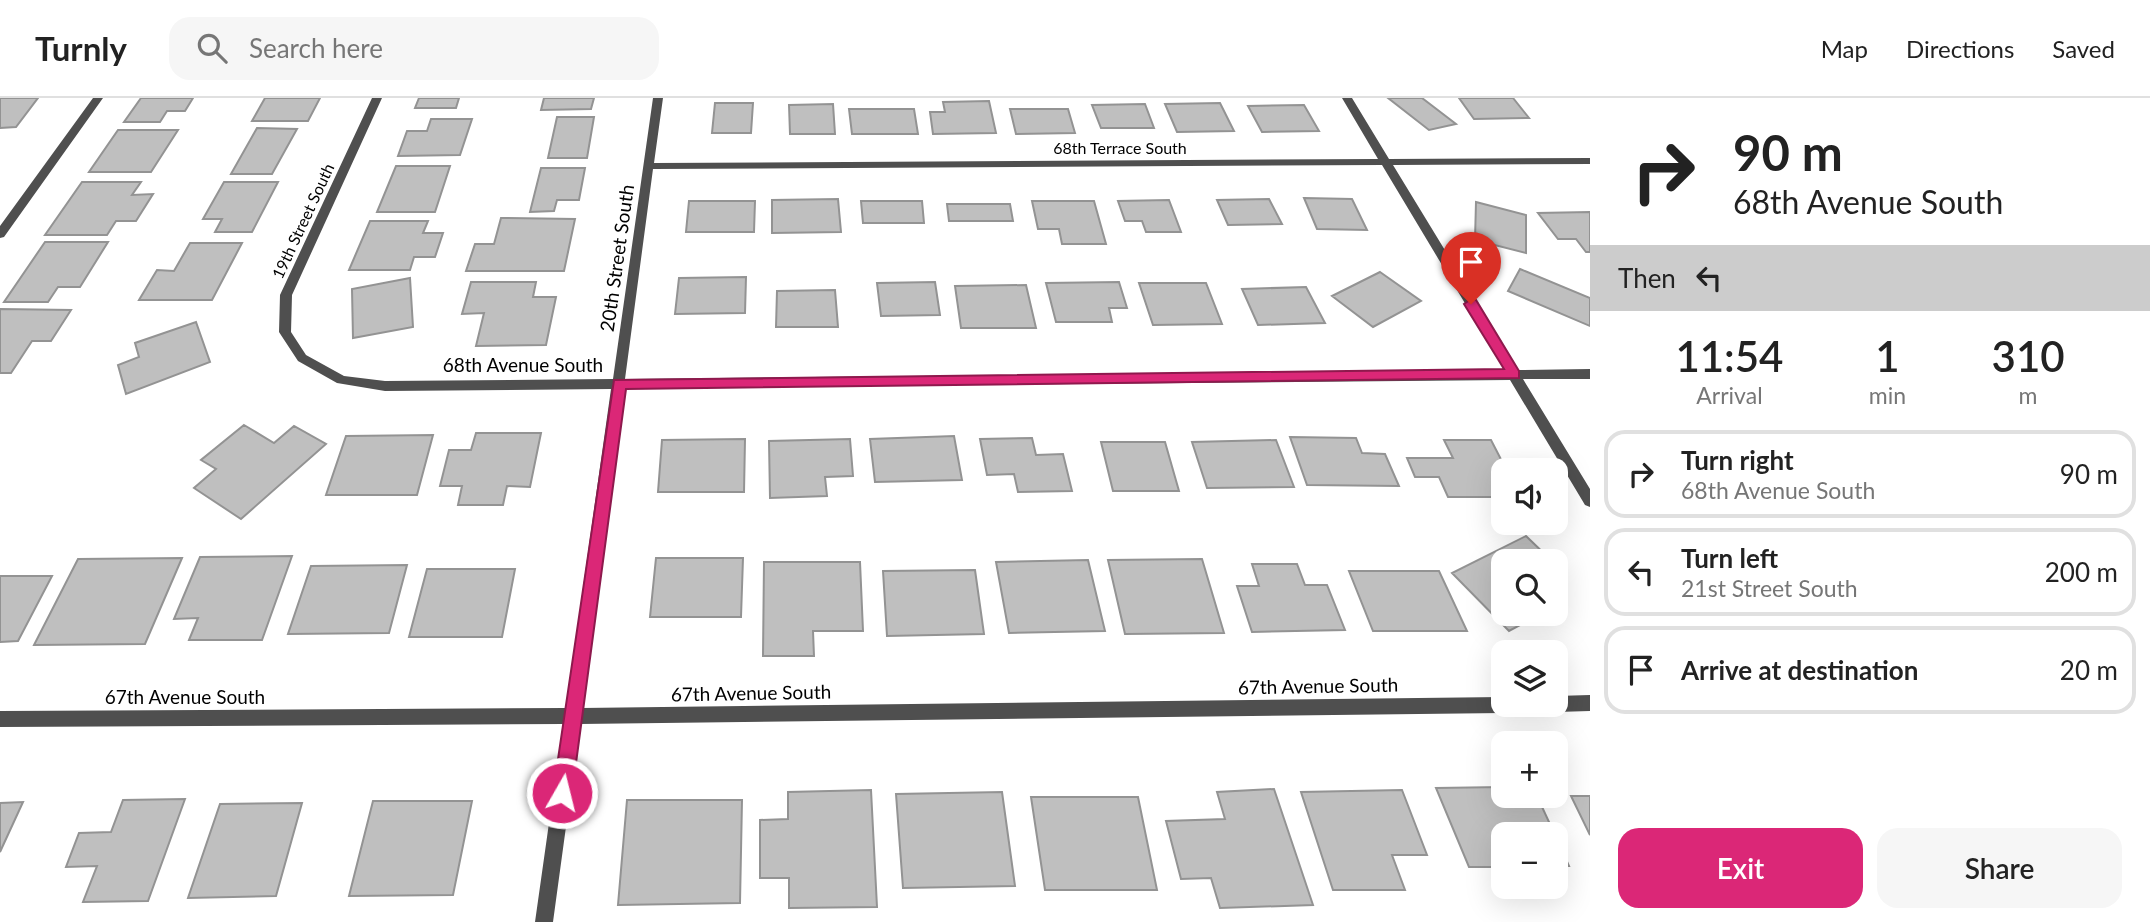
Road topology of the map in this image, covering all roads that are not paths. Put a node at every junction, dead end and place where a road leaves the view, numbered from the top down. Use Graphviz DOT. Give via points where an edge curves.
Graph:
graph roads {
  1 [pos="99,98"];
  2 [pos="377,98"];
  3 [pos="658,98"];
  4 [pos="1347,98"];
  5 [pos="1590,161"];
  6 [pos="1385,162"];
  7 [pos="649,166"];
  8 [pos="0,234"];
  9 [pos="302,358"];
  10 [pos="1514,374"];
  11 [pos="1590,374"];
  12 [pos="619,384"];
  13 [pos="1590,501"];
  14 [pos="1568,704"];
  15 [pos="1590,704"];
  16 [pos="1491,705"];
  17 [pos="573,716"];
  18 [pos="0,719"];
  19 [pos="544,922"];
  1 -- 8 [label="street"];
  2 -- 9 [label="street, 19th Street South" via="286,295 285,332"];
  3 -- 7 [label="street, 20th Street South"];
  4 -- 6 [label="street"];
  5 -- 6 [label="street, 68th Terrace South"];
  6 -- 7 [label="street, 68th Terrace South"];
  6 -- 10 [label="street"];
  7 -- 12 [label="street, 20th Street South"];
  9 -- 12 [label="street, 68th Avenue South" via="341,380 385,386"];
  10 -- 11 [label="street, 68th Avenue South"];
  10 -- 12 [label="street, 68th Avenue South"];
  10 -- 13 [label="street"];
  12 -- 17 [label="street, 20th Street South"];
  14 -- 15 [label="street"];
  16 -- 17 [label="street, 67th Avenue South"];
  17 -- 18 [label="street, 67th Avenue South"];
  17 -- 19 [label="street, 20th Street South"];
}
